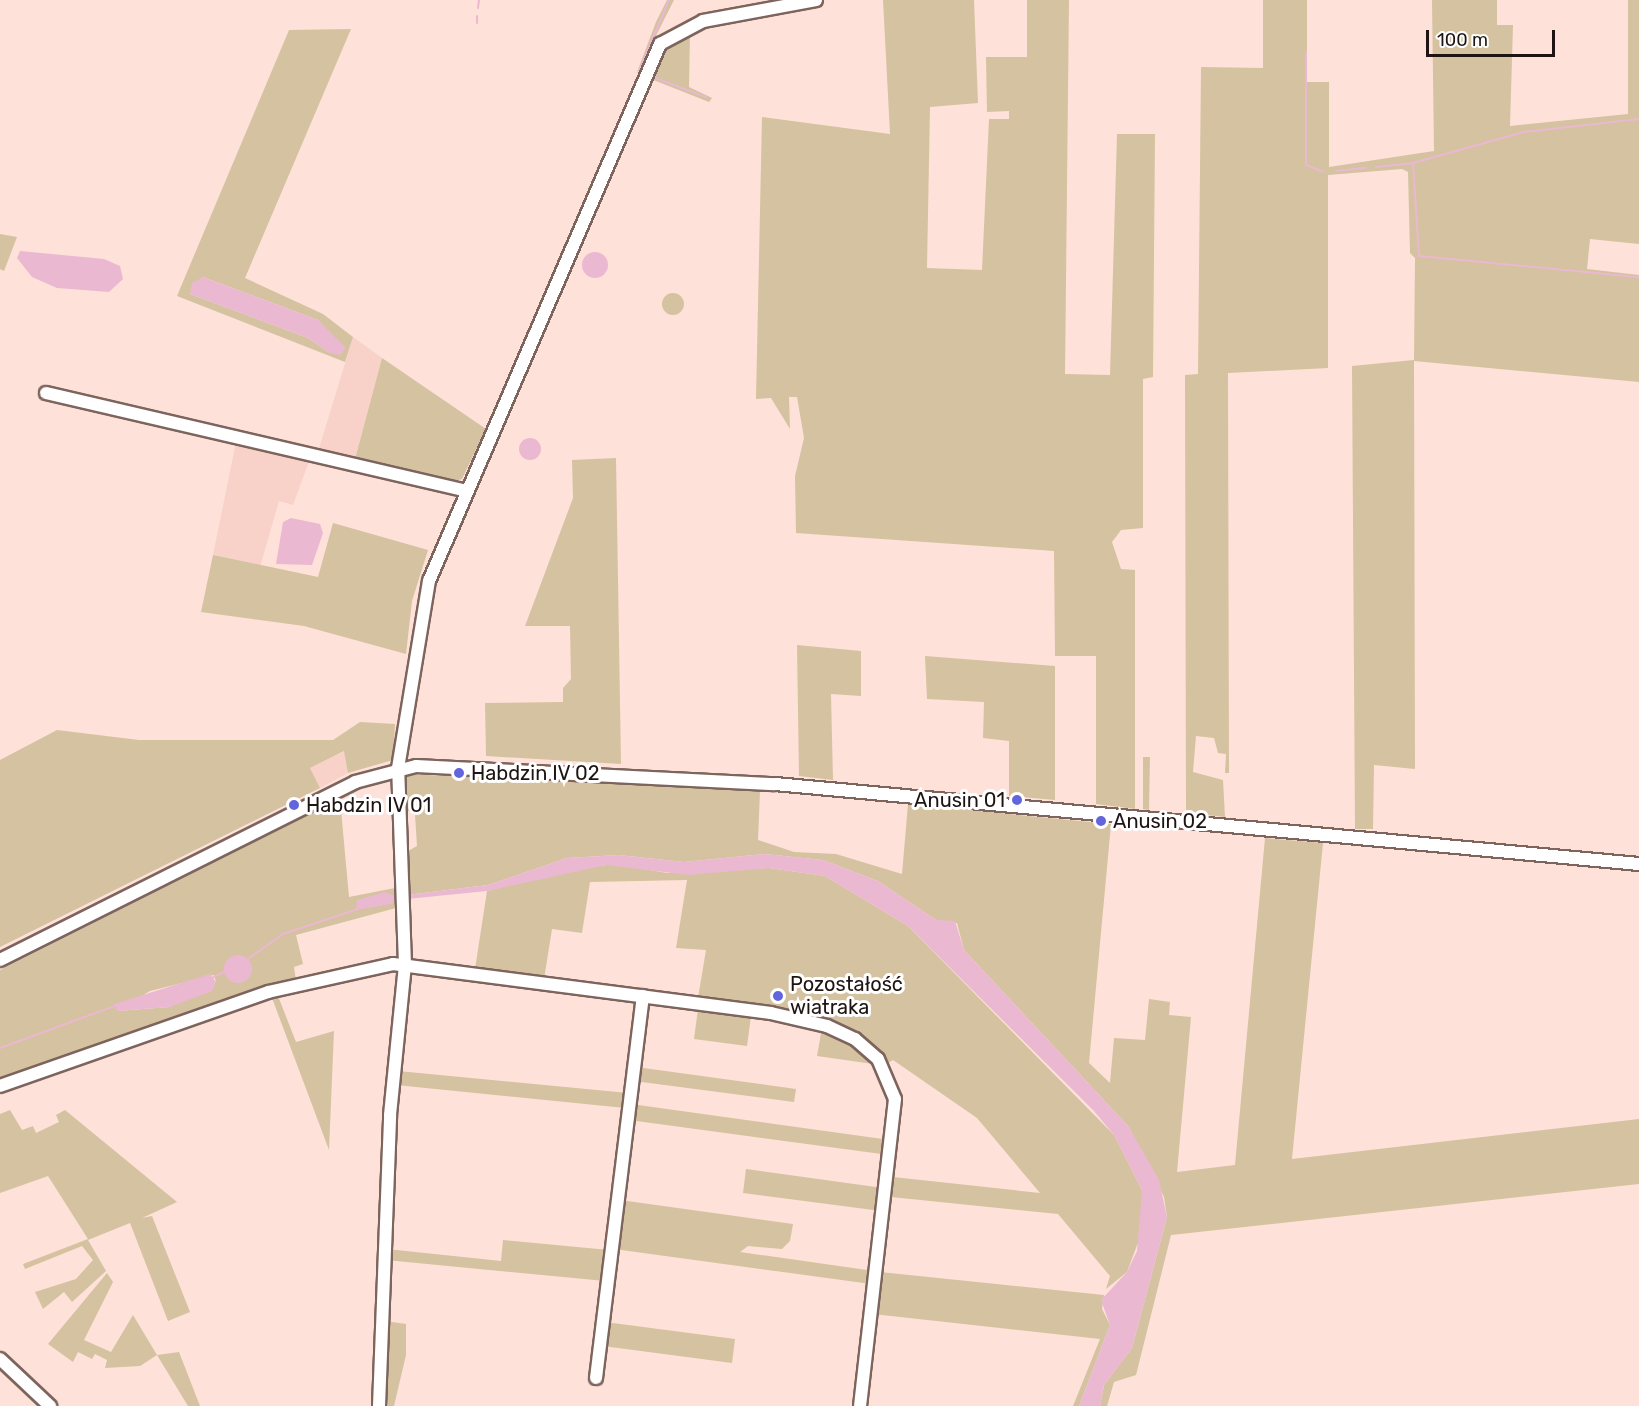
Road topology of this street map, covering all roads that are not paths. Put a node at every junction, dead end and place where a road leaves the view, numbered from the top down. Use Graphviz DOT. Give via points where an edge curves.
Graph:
graph roads {
  1 [pos="816,0"];
  2 [pos="45,393"];
  3 [pos="467,491"];
  4 [pos="398,768"];
  5 [pos="1639,864"];
  6 [pos="0,960"];
  7 [pos="405,965"];
  8 [pos="643,996"];
  9 [pos="0,1086"];
  10 [pos="0,1359"];
  11 [pos="596,1378"];
  12 [pos="50,1406"];
  13 [pos="379,1406"];
  14 [pos="860,1406"];
  1 -- 3 [label="street" via="703,21 660,44"];
  2 -- 3 [label="street"];
  3 -- 4 [label="street" via="429,581"];
  4 -- 5 [label="street" via="775,784"];
  4 -- 6 [label="street" via="355,782"];
  4 -- 7 [label="street"];
  7 -- 8 [label="street"];
  7 -- 9 [label="street" via="334,974 268,992"];
  7 -- 13 [label="street" via="390,1114"];
  8 -- 11 [label="street"];
  8 -- 14 [label="street" via="771,1013 827,1026 864,1045 887,1071 895,1099 893,1147"];
  10 -- 12 [label="street"];
}
